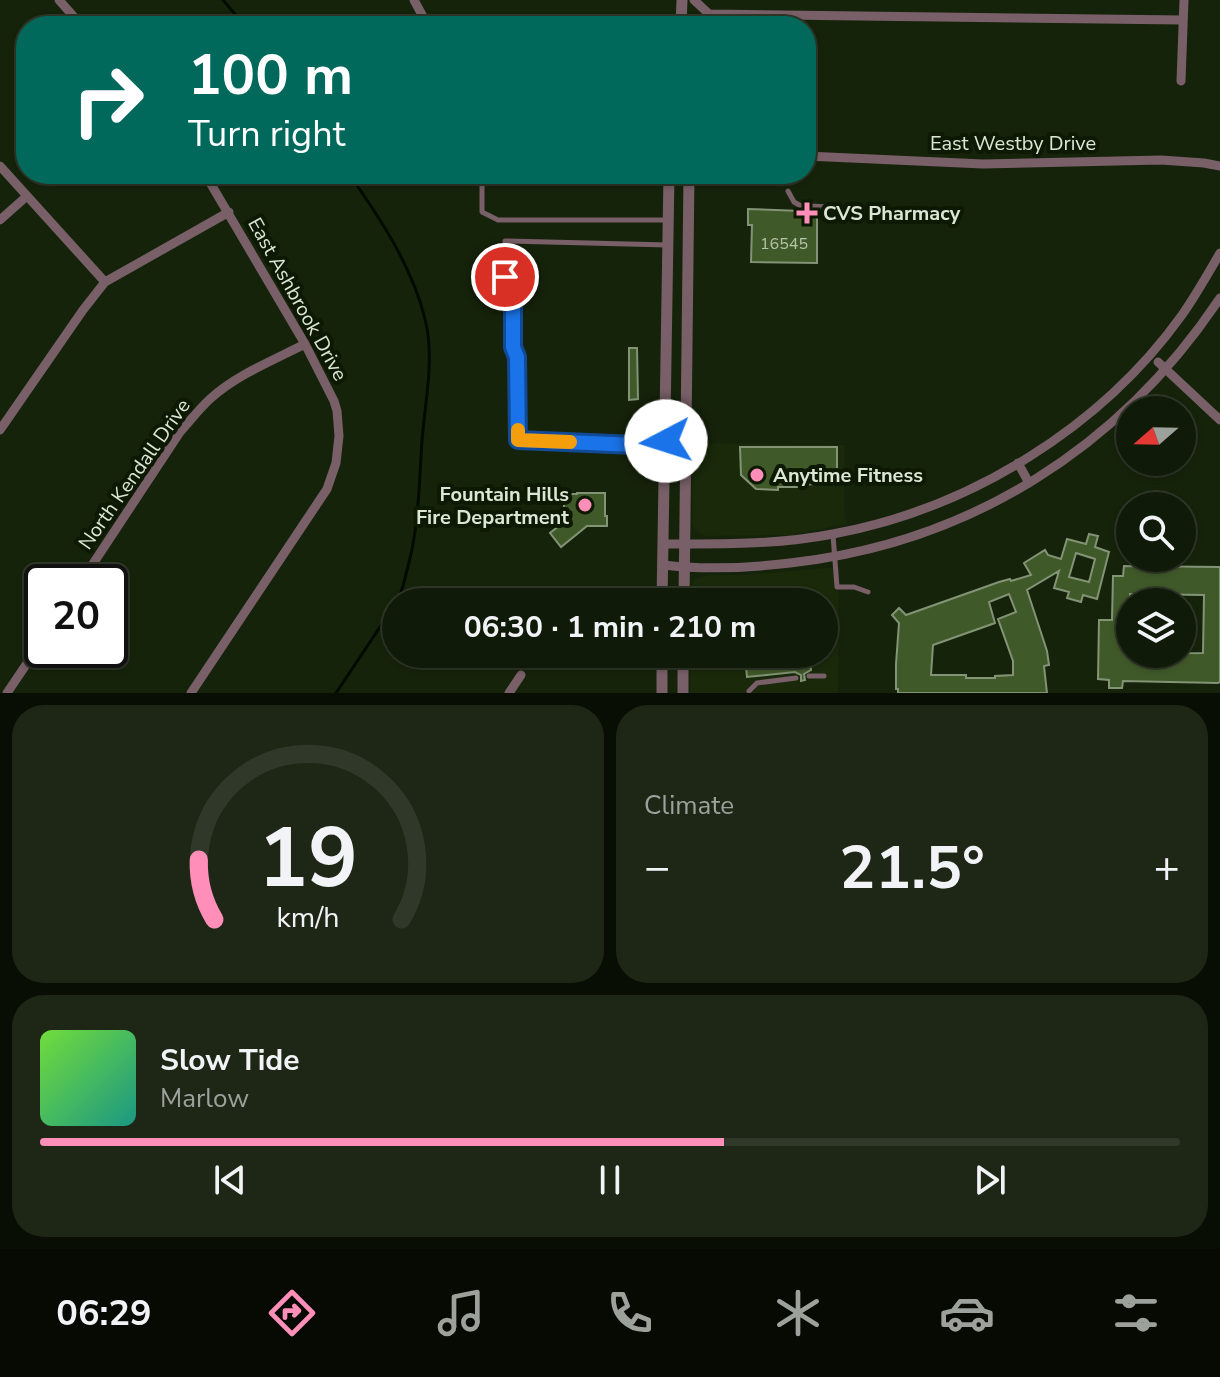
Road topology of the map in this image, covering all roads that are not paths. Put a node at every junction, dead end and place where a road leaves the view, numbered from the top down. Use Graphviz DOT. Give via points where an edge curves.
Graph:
graph roads {
  1 [pos="59,0"];
  2 [pos="694,0"];
  3 [pos="1184,0"];
  4 [pos="709,14"];
  5 [pos="73,16"];
  6 [pos="1183,20"];
  7 [pos="1181,81"];
  8 [pos="816,156"];
  9 [pos="0,166"];
  10 [pos="1220,166"];
  11 [pos="16,184"];
  12 [pos="16,184"];
  13 [pos="211,184"];
  14 [pos="482,184"];
  15 [pos="669,184"];
  16 [pos="689,184"];
  17 [pos="788,191"];
  18 [pos="27,196"];
  19 [pos="801,206"];
  20 [pos="810,206"];
  21 [pos="829,207"];
  22 [pos="229,212"];
  23 [pos="0,220"];
  24 [pos="668,220"];
  25 [pos="668,245"];
  26 [pos="1220,253"];
  27 [pos="105,282"];
  28 [pos="1220,298"];
  29 [pos="305,344"];
  30 [pos="1158,362"];
  31 [pos="1167,369"];
  32 [pos="1220,420"];
  33 [pos="0,430"];
  34 [pos="666,441"];
  35 [pos="1018,463"];
  36 [pos="1029,483"];
  37 [pos="833,534"];
  38 [pos="663,544"];
  39 [pos="684,544"];
  40 [pos="836,557"];
  41 [pos="93,564"];
  42 [pos="663,565"];
  43 [pos="685,568"];
  44 [pos="662,588"];
  45 [pos="684,588"];
  46 [pos="868,592"];
  47 [pos="24,668"];
  48 [pos="662,668"];
  49 [pos="683,668"];
  50 [pos="521,675"];
  51 [pos="809,676"];
  52 [pos="824,676"];
  53 [pos="796,678"];
  54 [pos="749,691"];
  55 [pos="7,693"];
  56 [pos="191,693"];
  57 [pos="509,693"];
  58 [pos="662,693"];
  59 [pos="683,693"];
  1 -- 5 [label="street"];
  2 -- 4 [label="street"];
  3 -- 6 [label="street"];
  4 -- 6 [label="street"];
  6 -- 7 [label="street"];
  8 -- 10 [label="street, East Westby Drive" via="983,164 1161,160"];
  9 -- 11 [label="street"];
  12 -- 18 [label="street"];
  13 -- 22 [label="street, East Ashbrook Drive"];
  14 -- 24 [label="lane" via="482,212 498,220"];
  15 -- 24 [label="street"];
  16 -- 39 [label="street"];
  17 -- 19 [label="lane"];
  18 -- 23 [label="street"];
  18 -- 27 [label="street"];
  20 -- 21 [label="lane"];
  22 -- 27 [label="street"];
  22 -- 29 [label="street, East Ashbrook Drive"];
  24 -- 25 [label="street"];
  25 -- 34 [label="street"];
  25 -- 34 [label="lane" via="505,241 505,277 513,293 518,440 636,445"];
  26 -- 35 [label="street" via="1149,355 1088,414"];
  27 -- 33 [label="street"];
  28 -- 31 [label="street"];
  29 -- 41 [label="street, North Kendall Drive" via="212,397 180,432"];
  29 -- 56 [label="street, East Ashbrook Drive" via="337,411 333,476"];
  30 -- 31 [label="street"];
  31 -- 32 [label="street"];
  31 -- 36 [label="street" via="1103,430"];
  34 -- 38 [label="street"];
  35 -- 36 [label="street"];
  35 -- 37 [label="street" via="917,511"];
  36 -- 40 [label="street" via="943,525"];
  37 -- 39 [label="street" via="774,542"];
  37 -- 40 [label="lane"];
  38 -- 39 [label="street"];
  38 -- 42 [label="street"];
  39 -- 43 [label="street"];
  40 -- 43 [label="street"];
  40 -- 46 [label="lane" via="837,587"];
  42 -- 43 [label="street"];
  42 -- 44 [label="street"];
  43 -- 45 [label="street"];
  47 -- 55 [label="street"];
  48 -- 58 [label="street"];
  49 -- 59 [label="street"];
  50 -- 57 [label="street"];
  51 -- 52 [label="lane"];
  53 -- 54 [label="lane" via="757,683"];
}
